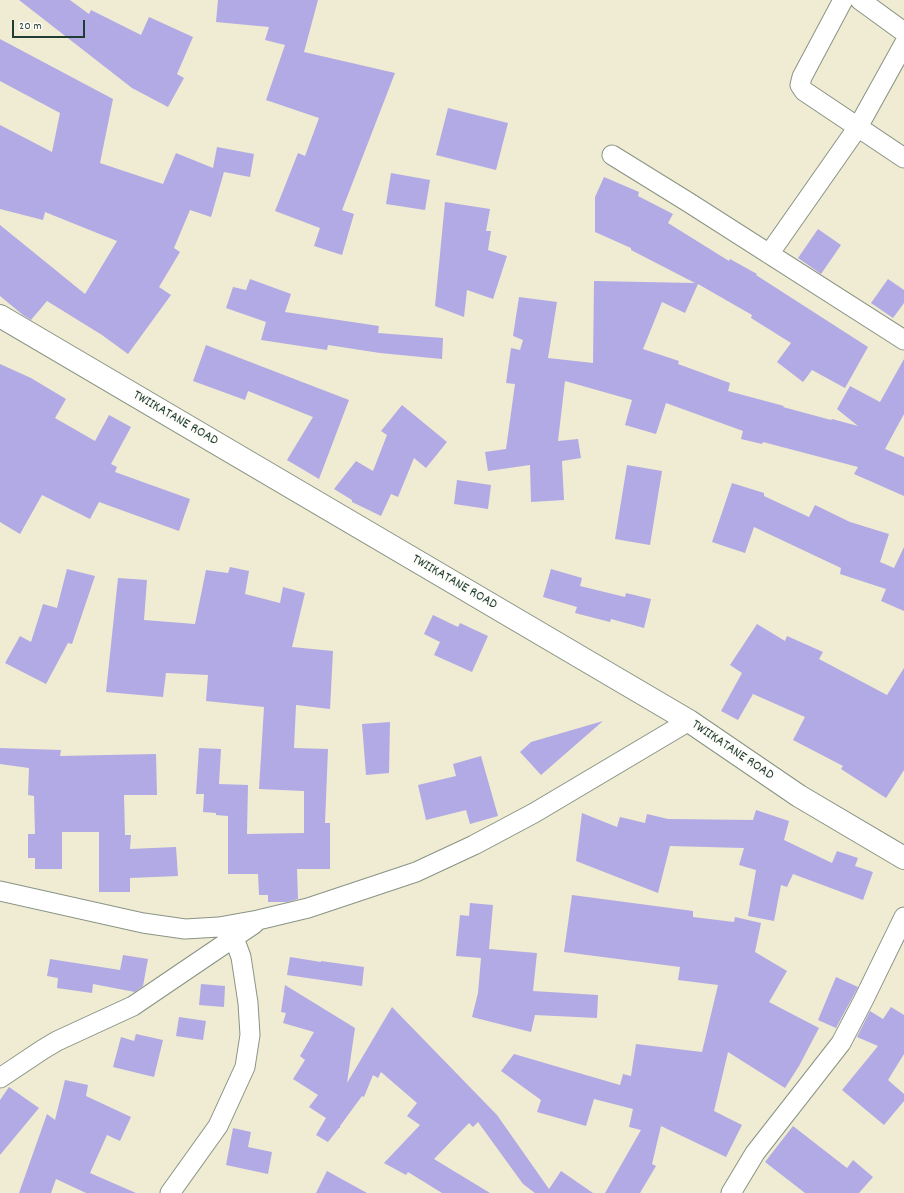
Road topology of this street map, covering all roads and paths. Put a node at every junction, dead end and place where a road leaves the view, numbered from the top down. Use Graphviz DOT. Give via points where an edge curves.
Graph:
graph roads {
  1 [pos="843,0"];
  2 [pos="860,0"];
  3 [pos="904,32"];
  4 [pos="904,44"];
  5 [pos="858,127"];
  6 [pos="612,155"];
  7 [pos="904,158"];
  8 [pos="769,254"];
  9 [pos="0,316"];
  10 [pos="904,340"];
  11 [pos="689,721"];
  12 [pos="904,858"];
  13 [pos="0,891"];
  14 [pos="904,917"];
  15 [pos="258,920"];
  16 [pos="234,938"];
  17 [pos="0,1078"];
  18 [pos="170,1193"];
  19 [pos="731,1193"];
  1 -- 5 [label="street" via="800,85 804,91"];
  2 -- 3 [label="street"];
  4 -- 5 [label="street"];
  5 -- 7 [label="street"];
  5 -- 8 [label="street"];
  6 -- 8 [label="street"];
  8 -- 10 [label="street"];
  9 -- 11 [label="street, TWIIKATANE ROAD"];
  11 -- 12 [label="street, TWIIKATANE ROAD" via="799,796"];
  11 -- 15 [label="street" via="534,813 416,872 308,908"];
  13 -- 15 [label="street" via="143,923 185,929 219,927"];
  14 -- 19 [label="street" via="841,1043 755,1153"];
  15 -- 16 [label="street"];
  16 -- 17 [label="street" via="133,1006 57,1041"];
  16 -- 18 [label="street" via="241,957 248,1003 250,1035 245,1068 218,1126"];
}
